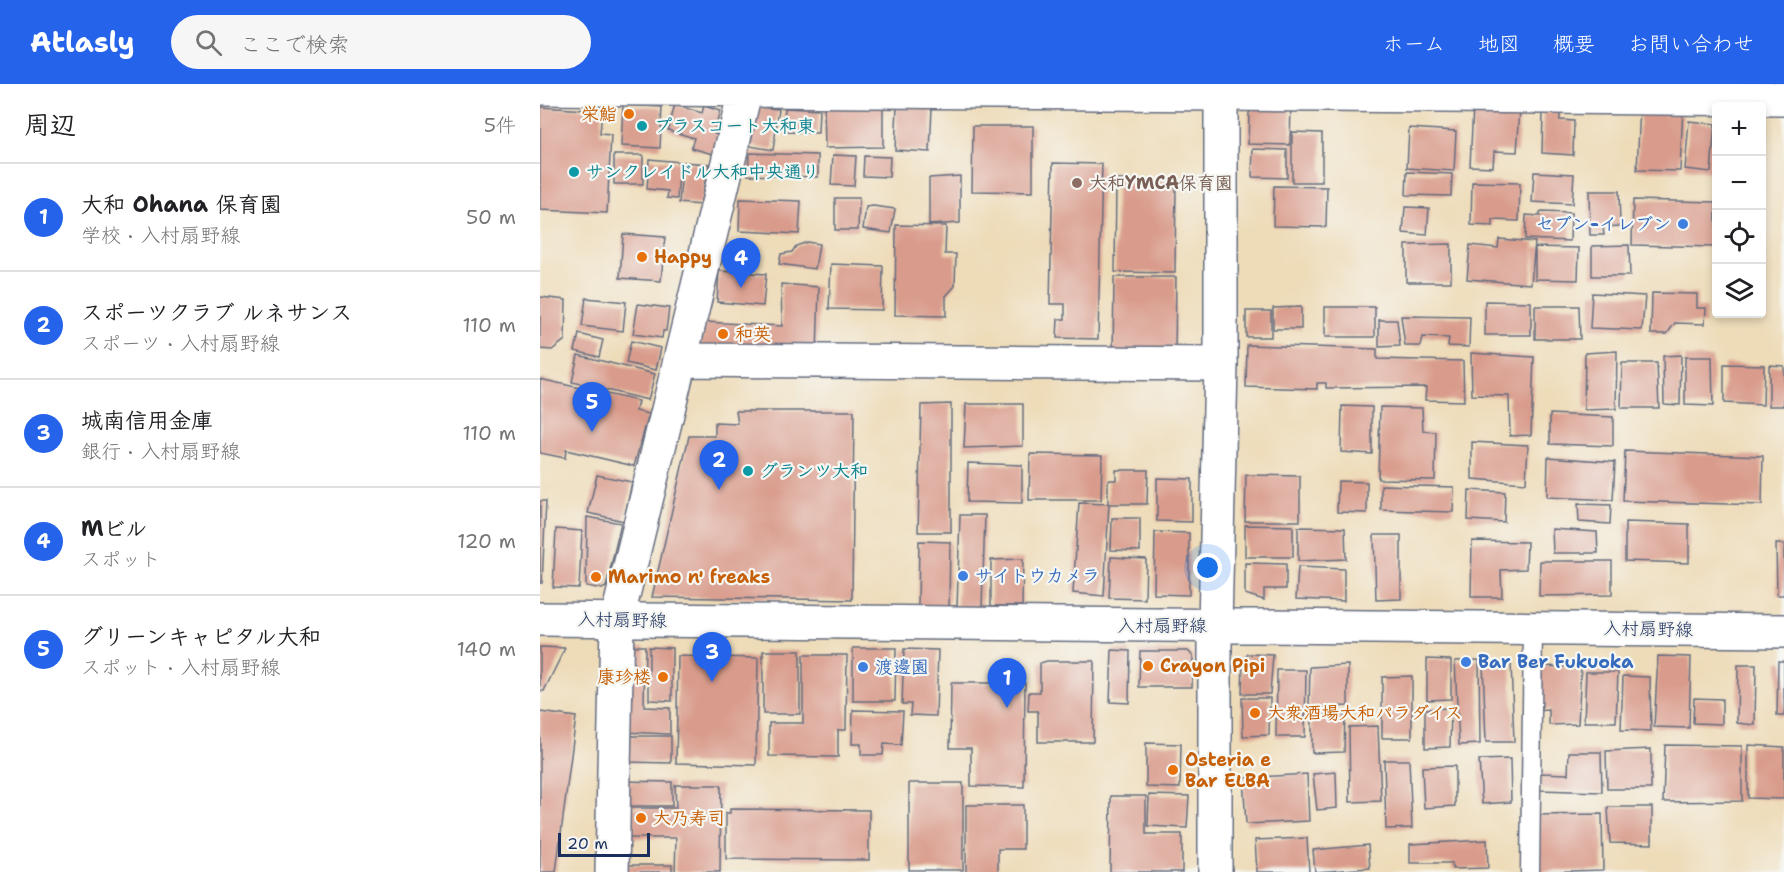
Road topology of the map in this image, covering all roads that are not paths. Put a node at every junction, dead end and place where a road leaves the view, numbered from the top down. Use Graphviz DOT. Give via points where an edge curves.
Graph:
graph roads {
  1 [pos="747,87"];
  2 [pos="540,88"];
  3 [pos="1221,89"];
  4 [pos="1784,99"];
  5 [pos="680,360"];
  6 [pos="1221,364"];
  7 [pos="540,620"];
  8 [pos="617,620"];
  9 [pos="1215,626"];
  10 [pos="1533,627"];
  11 [pos="1784,631"];
  12 [pos="612,872"];
  13 [pos="1215,872"];
  14 [pos="1530,872"];
  1 -- 2 [label="street"];
  1 -- 3 [label="street"];
  1 -- 5 [label="street"];
  3 -- 4 [label="street"];
  3 -- 6 [label="street"];
  5 -- 6 [label="street"];
  5 -- 8 [label="street"];
  6 -- 9 [label="street"];
  7 -- 8 [label="street, 入村扇野線"];
  8 -- 9 [label="street, 入村扇野線"];
  8 -- 12 [label="street"];
  9 -- 10 [label="street, 入村扇野線"];
  9 -- 13 [label="street"];
  10 -- 11 [label="street, 入村扇野線"];
  10 -- 14 [label="lane"];
}
